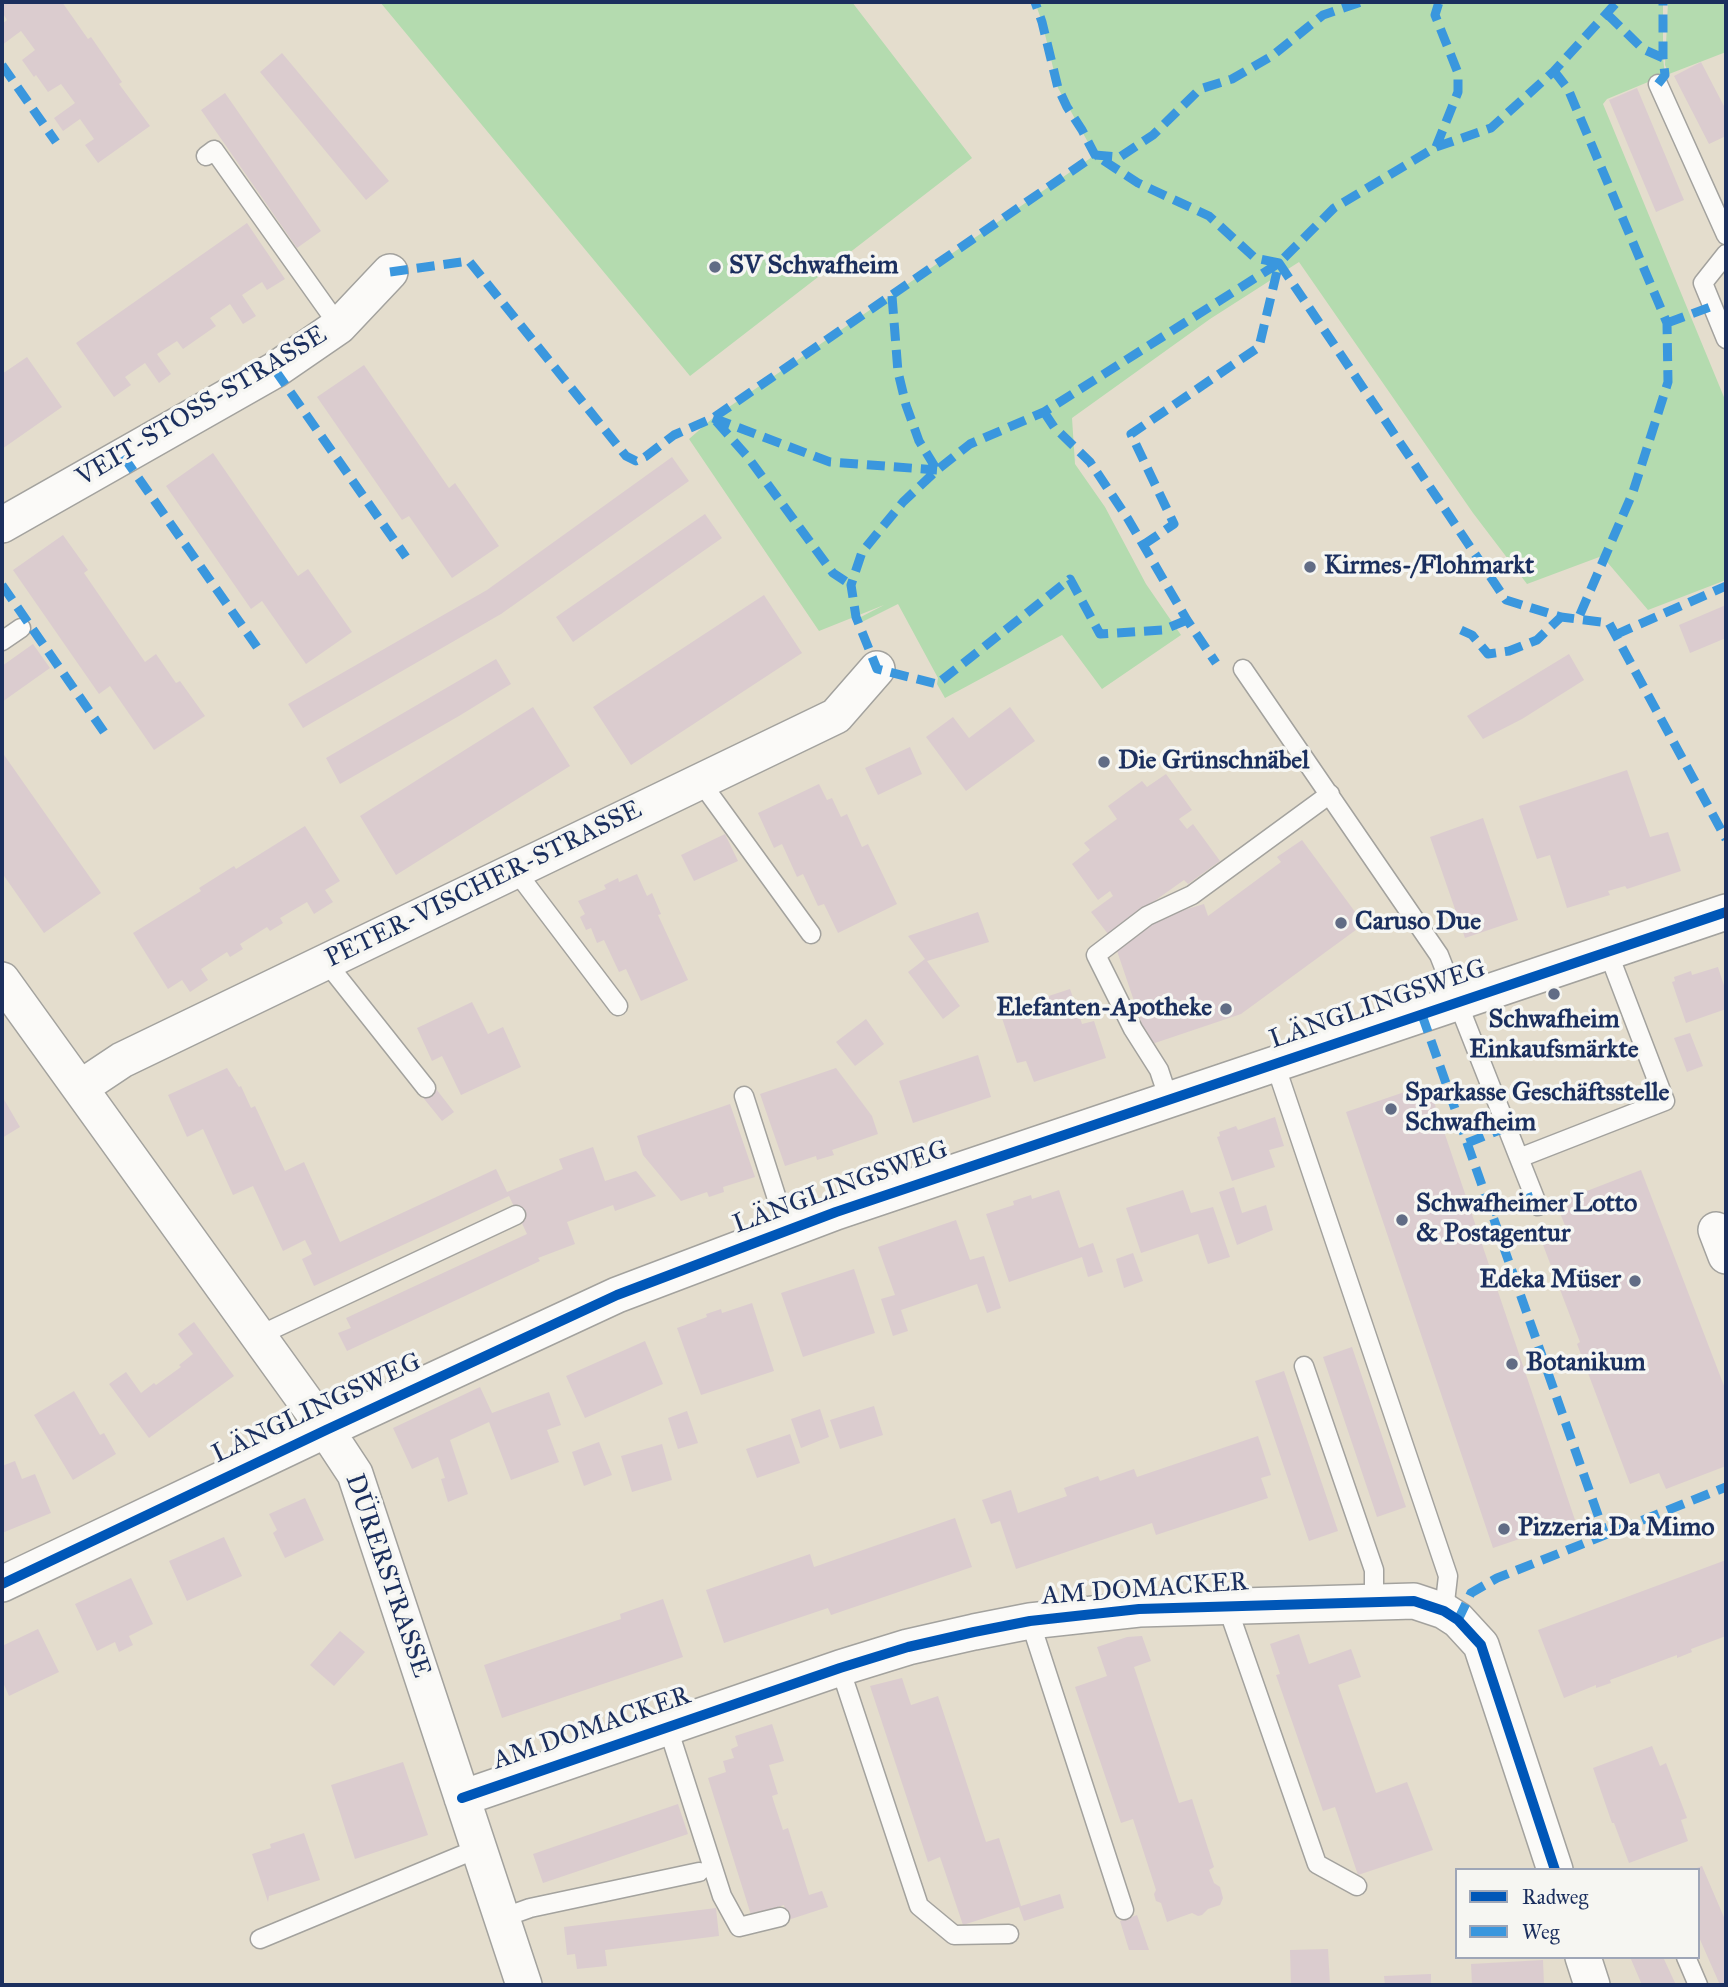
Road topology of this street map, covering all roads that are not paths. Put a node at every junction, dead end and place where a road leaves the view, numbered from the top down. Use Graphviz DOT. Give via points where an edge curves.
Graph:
graph roads {
  1 [pos="1658,84"];
  2 [pos="206,156"];
  3 [pos="1726,235"];
  4 [pos="1726,254"];
  5 [pos="390,272"];
  6 [pos="339,326"];
  7 [pos="1726,339"];
  8 [pos="2,525"];
  9 [pos="21,628"];
  10 [pos="2,641"];
  11 [pos="877,668"];
  12 [pos="1243,669"];
  13 [pos="700,782"];
  14 [pos="1330,794"];
  15 [pos="515,870"];
  16 [pos="1726,912"];
  17 [pos="811,933"];
  18 [pos="1608,952"];
  19 [pos="326,962"];
  20 [pos="8,1000"];
  21 [pos="1458,1002"];
  22 [pos="618,1006"];
  23 [pos="1275,1064"];
  24 [pos="80,1088"];
  25 [pos="426,1088"];
  26 [pos="744,1096"];
  27 [pos="1169,1100"];
  28 [pos="1519,1158"];
  29 [pos="1538,1206"];
  30 [pos="516,1215"];
  31 [pos="787,1230"];
  32 [pos="258,1336"];
  33 [pos="1304,1366"];
  34 [pos="326,1430"];
  35 [pos="2,1584"];
  36 [pos="1374,1602"];
  37 [pos="1227,1606"];
  38 [pos="1444,1611"];
  39 [pos="1030,1621"];
  40 [pos="840,1668"];
  41 [pos="668,1728"];
  42 [pos="462,1798"];
  43 [pos="479,1848"];
  44 [pos="1554,1868"];
  45 [pos="699,1872"];
  46 [pos="1357,1886"];
  47 [pos="1124,1910"];
  48 [pos="502,1917"];
  49 [pos="780,1917"];
  50 [pos="1009,1934"];
  51 [pos="260,1939"];
  52 [pos="1584,1959"];
  53 [pos="1687,1959"];
  54 [pos="524,1985"];
  55 [pos="1592,1985"];
  56 [pos="1698,1985"];
  1 -- 3 [label="lane"];
  2 -- 6 [label="lane" via="214,150"];
  4 -- 7 [label="lane" via="1703,283"];
  5 -- 6 [label="street, VEIT-STOSS-STRASSE"];
  6 -- 8 [label="street, VEIT-STOSS-STRASSE" via="275,370"];
  9 -- 10 [label="lane"];
  11 -- 13 [label="street, PETER-VISCHER-STRASSE" via="836,716"];
  12 -- 14 [label="lane"];
  13 -- 15 [label="street, PETER-VISCHER-STRASSE"];
  13 -- 17 [label="lane"];
  14 -- 21 [label="lane" via="1439,955"];
  14 -- 27 [label="lane" via="1192,895 1147,916 1096,955 1159,1070"];
  15 -- 19 [label="street, PETER-VISCHER-STRASSE"];
  15 -- 22 [label="lane"];
  16 -- 18 [label="street, LÄNGLINGSWEG"];
  18 -- 21 [label="street, LÄNGLINGSWEG"];
  18 -- 28 [label="lane" via="1665,1101"];
  19 -- 24 [label="street, PETER-VISCHER-STRASSE" via="122,1059"];
  19 -- 25 [label="lane"];
  20 -- 24 [label="street, DÜRERSTRASSE"];
  21 -- 23 [label="street, LÄNGLINGSWEG"];
  21 -- 28 [label="lane"];
  23 -- 27 [label="street, LÄNGLINGSWEG"];
  23 -- 38 [label="lane" via="1448,1576"];
  24 -- 32 [label="street, DÜRERSTRASSE"];
  26 -- 31 [label="lane"];
  27 -- 31 [label="street, LÄNGLINGSWEG"];
  28 -- 29 [label="lane"];
  30 -- 32 [label="lane"];
  31 -- 34 [label="street, LÄNGLINGSWEG" via="617,1295"];
  32 -- 34 [label="street, DÜRERSTRASSE"];
  33 -- 36 [label="lane" via="1374,1570"];
  34 -- 35 [label="street, LÄNGLINGSWEG"];
  34 -- 42 [label="street, DÜRERSTRASSE" via="355,1474"];
  36 -- 37 [label="street, AM DOMACKER"];
  36 -- 38 [label="street, AM DOMACKER" via="1413,1601"];
  37 -- 39 [label="street, AM DOMACKER" via="1139,1609"];
  37 -- 46 [label="lane" via="1317,1864"];
  38 -- 44 [label="street, AM DOMACKER" via="1481,1645"];
  39 -- 40 [label="street, AM DOMACKER" via="908,1647"];
  39 -- 47 [label="lane"];
  40 -- 41 [label="street, AM DOMACKER"];
  40 -- 50 [label="lane" via="919,1906 954,1935"];
  41 -- 42 [label="street, AM DOMACKER"];
  41 -- 49 [label="lane" via="722,1896 739,1927"];
  42 -- 43 [label="street, DÜRERSTRASSE"];
  43 -- 48 [label="street, DÜRERSTRASSE"];
  43 -- 51 [label="lane"];
  45 -- 48 [label="lane"];
  48 -- 54 [label="street, DÜRERSTRASSE"];
  52 -- 55 [label="street"];
  53 -- 56 [label="lane"];
}
